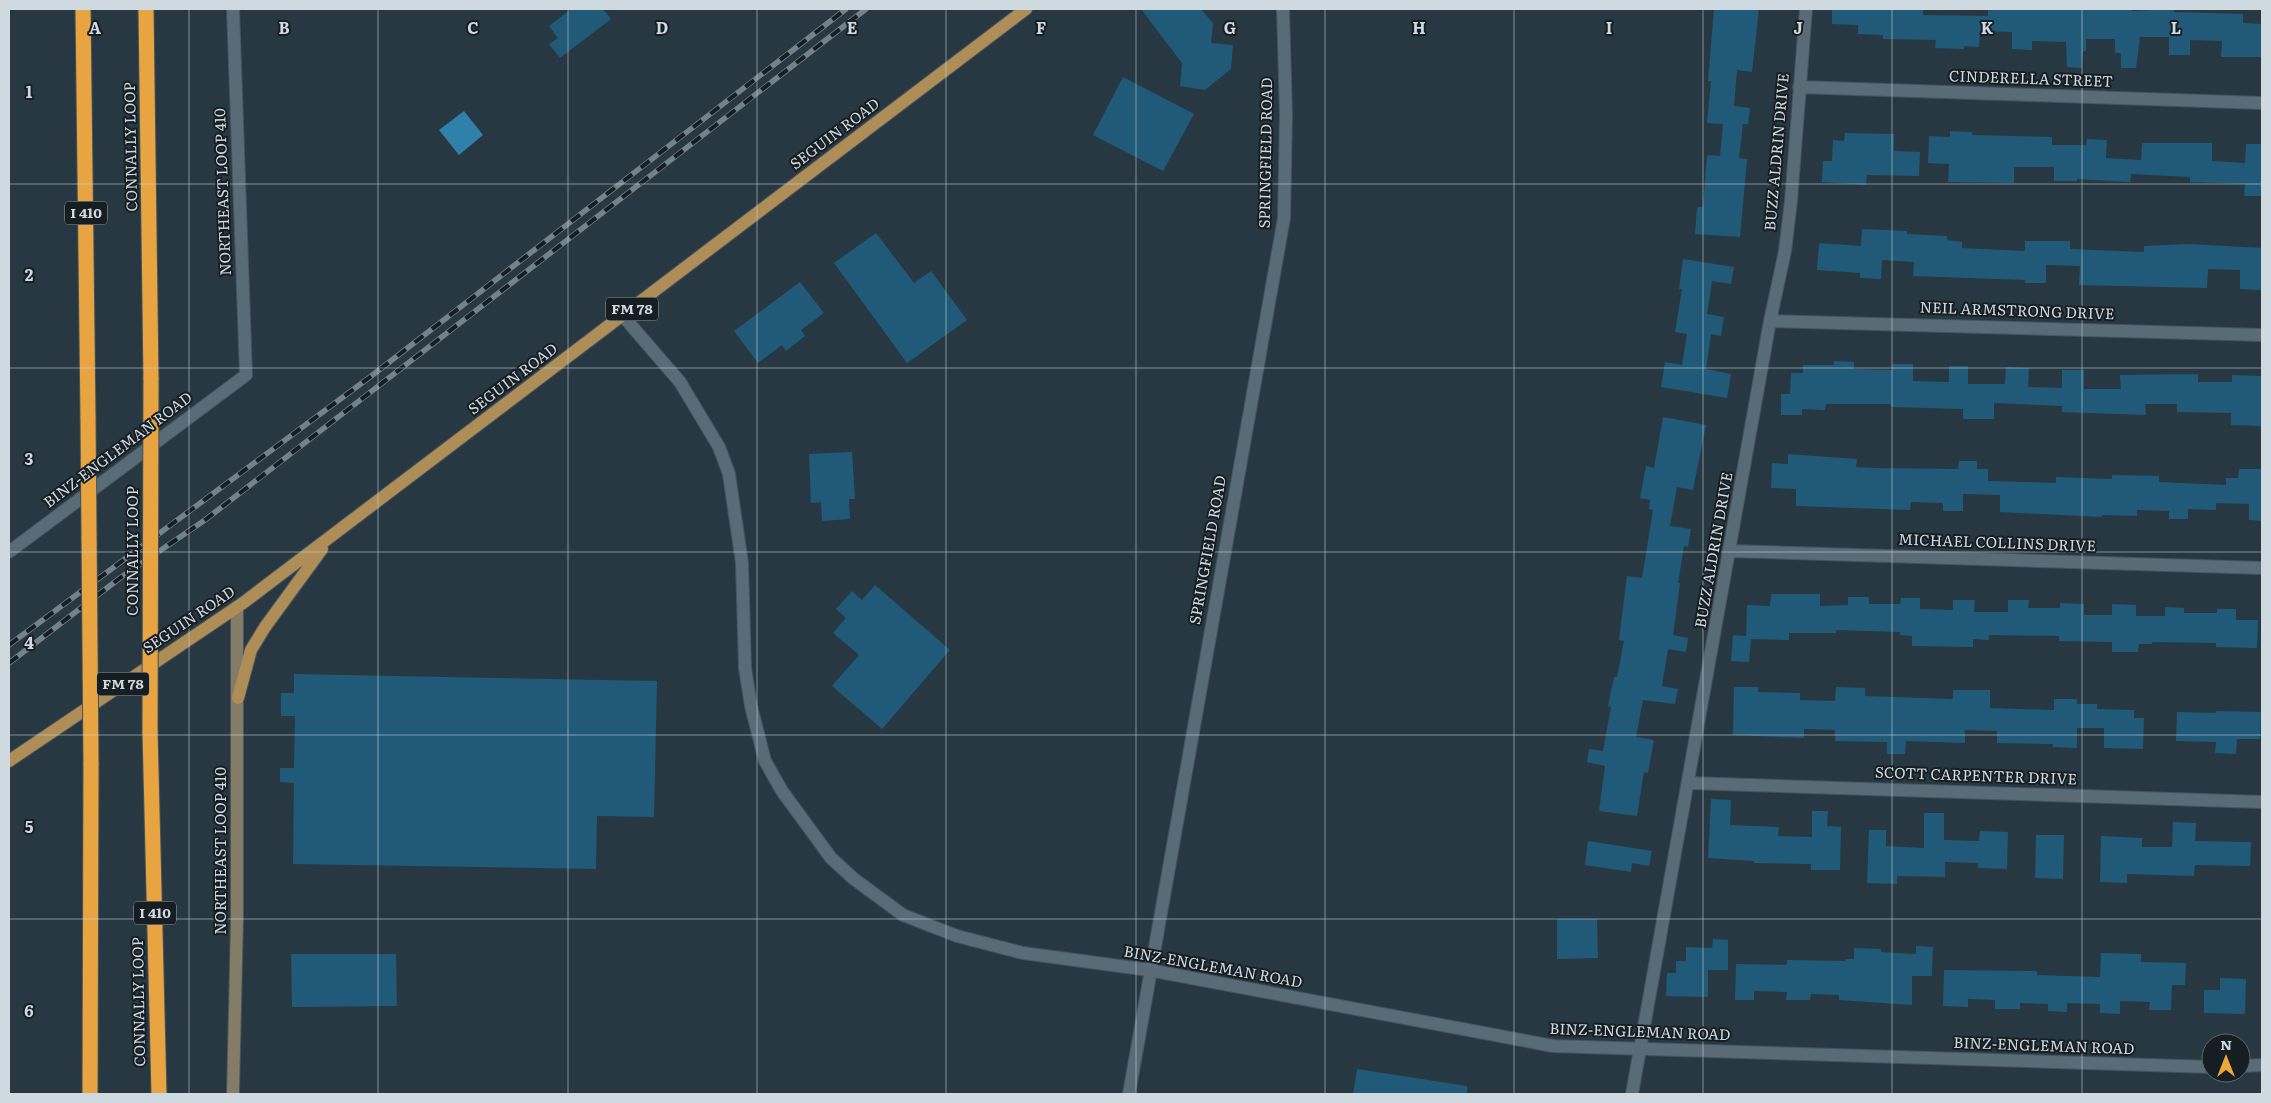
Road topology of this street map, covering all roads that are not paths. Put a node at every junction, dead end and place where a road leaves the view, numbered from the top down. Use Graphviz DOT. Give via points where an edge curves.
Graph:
graph roads {
  1 [pos="83,9"];
  2 [pos="146,9"];
  3 [pos="233,9"];
  4 [pos="1026,9"];
  5 [pos="1283,9"];
  6 [pos="1806,9"];
  7 [pos="1799,87"];
  8 [pos="2262,103"];
  9 [pos="623,316"];
  10 [pos="1770,321"];
  11 [pos="2262,335"];
  12 [pos="246,375"];
  13 [pos="328,540"];
  14 [pos="1730,551"];
  15 [pos="9,552"];
  16 [pos="2262,568"];
  17 [pos="237,608"];
  18 [pos="238,698"];
  19 [pos="9,761"];
  20 [pos="1689,783"];
  21 [pos="2262,802"];
  22 [pos="1150,970"];
  23 [pos="1640,1049"];
  24 [pos="91,1055"];
  25 [pos="2201,1067"];
  26 [pos="86,1094"];
  27 [pos="90,1094"];
  28 [pos="159,1094"];
  29 [pos="233,1094"];
  30 [pos="1128,1094"];
  31 [pos="1632,1094"];
  1 -- 24 [label="highway, I 410, bridge"];
  2 -- 28 [label="highway, CONNALLY LOOP / I 410, bridge" via="151,379 150,732"];
  3 -- 12 [label="street, NORTHEAST LOOP 410"];
  4 -- 9 [label="main road, SEGUIN ROAD / FM 78"];
  5 -- 22 [label="street, SPRINGFIELD ROAD" via="1284,218"];
  6 -- 7 [label="street, BUZZ ALDRIN DRIVE"];
  7 -- 8 [label="street, CINDERELLA STREET"];
  7 -- 10 [label="street, BUZZ ALDRIN DRIVE" via="1785,251"];
  9 -- 13 [label="main road, SEGUIN ROAD / FM 78"];
  9 -- 22 [label="street, BINZ-ENGLEMAN ROAD" via="680,382 719,447 729,474 742,563 745,668 765,761 821,846 854,879 903,915 931,927 1023,953"];
  10 -- 11 [label="street, NEIL ARMSTRONG DRIVE"];
  10 -- 14 [label="street, BUZZ ALDRIN DRIVE"];
  12 -- 15 [label="street, BINZ-ENGLEMAN ROAD"];
  13 -- 17 [label="main road, SEGUIN ROAD / FM 78"];
  13 -- 18 [label="main road" via="251,650"];
  14 -- 16 [label="street, MICHAEL COLLINS DRIVE"];
  14 -- 20 [label="street, BUZZ ALDRIN DRIVE"];
  17 -- 18 [label="main road, NORTHEAST LOOP 410"];
  17 -- 19 [label="main road, SEGUIN ROAD / FM 78"];
  18 -- 29 [label="main road, NORTHEAST LOOP 410"];
  20 -- 21 [label="street, SCOTT CARPENTER DRIVE"];
  20 -- 23 [label="street, BUZZ ALDRIN DRIVE"];
  22 -- 23 [label="street, BINZ-ENGLEMAN ROAD" via="1552,1046"];
  22 -- 30 [label="street, SPRINGFIELD ROAD"];
  23 -- 25 [label="street, BINZ-ENGLEMAN ROAD"];
  23 -- 31 [label="street, BUZZ ALDRIN DRIVE"];
  24 -- 26 [label="highway"];
  24 -- 27 [label="highway, I 410"];
}
